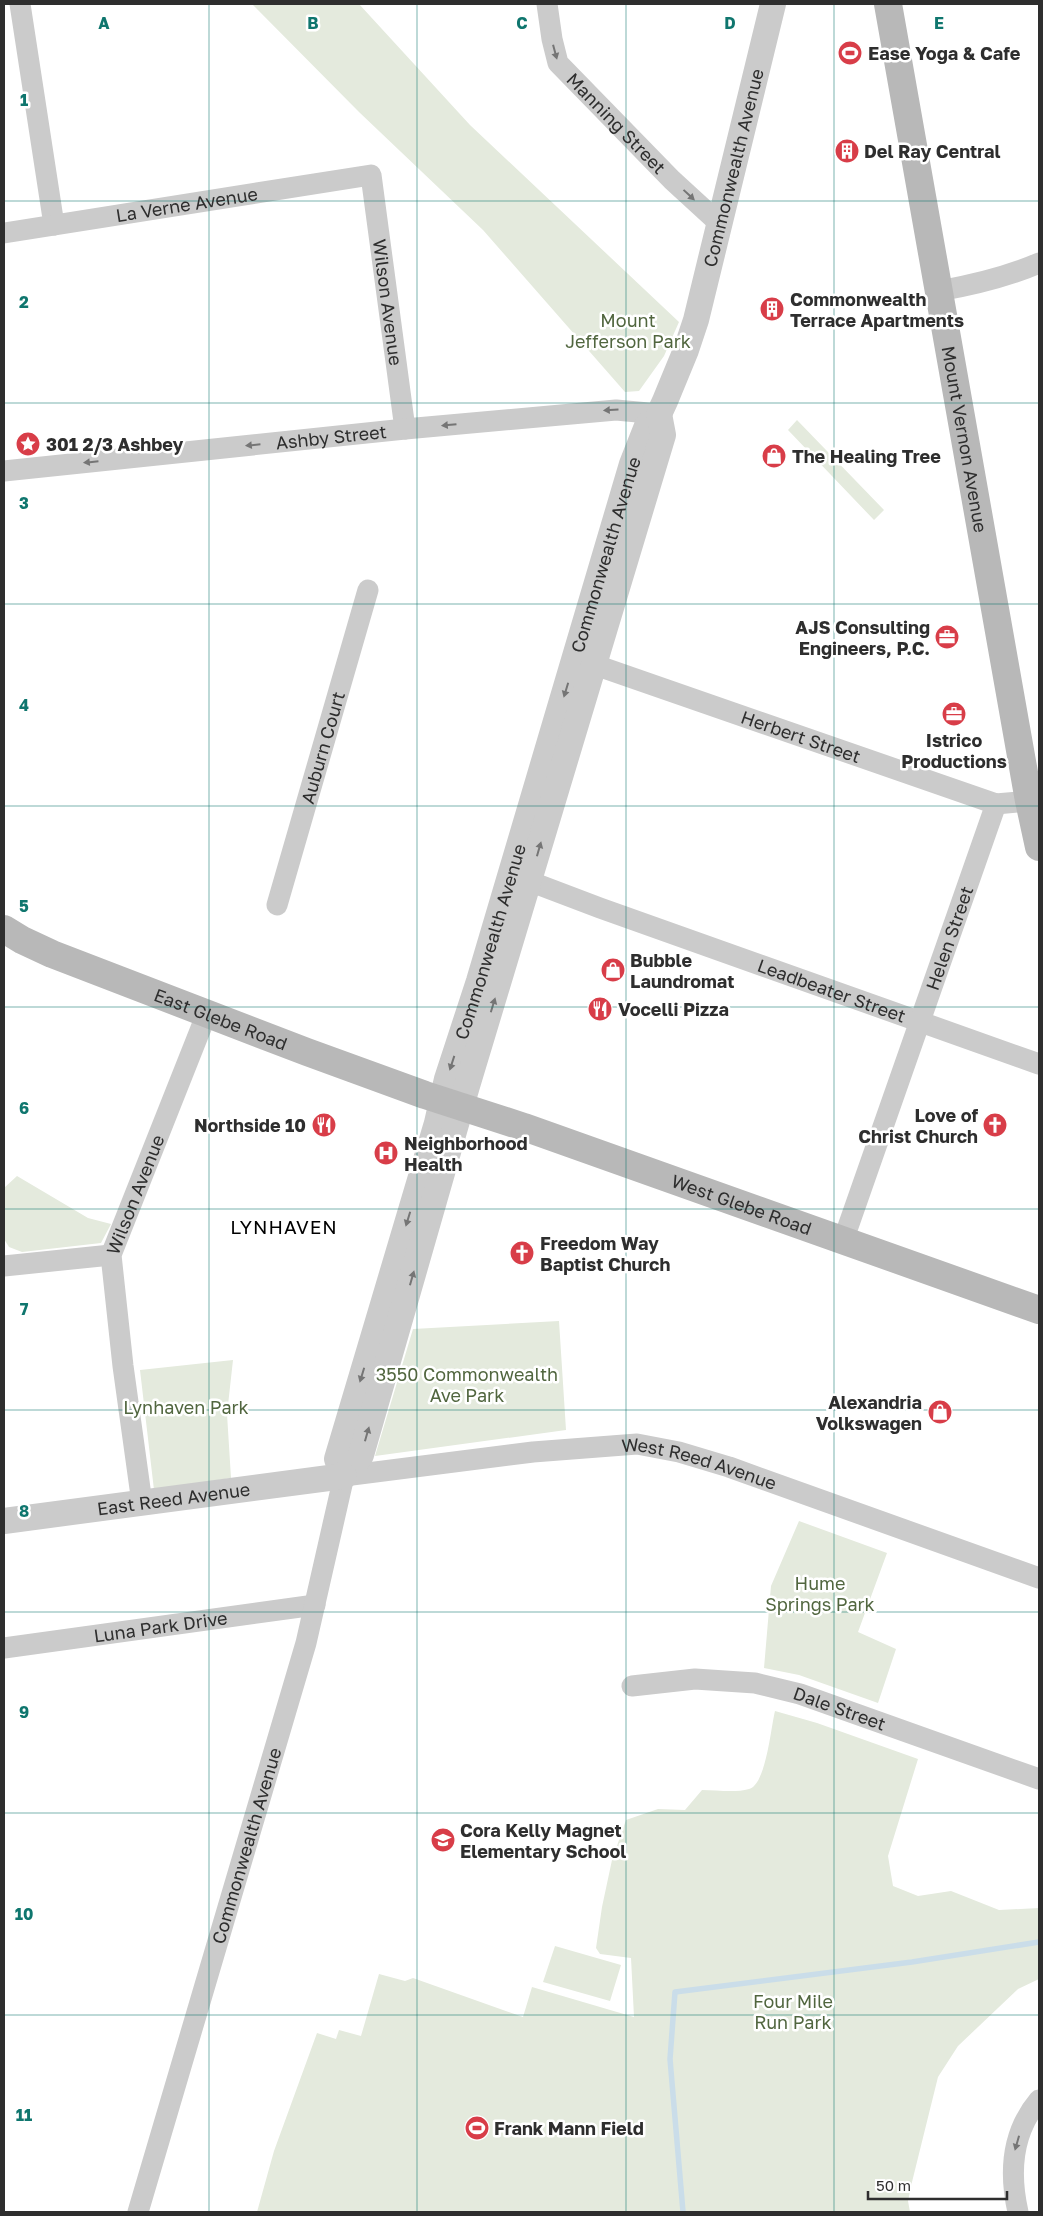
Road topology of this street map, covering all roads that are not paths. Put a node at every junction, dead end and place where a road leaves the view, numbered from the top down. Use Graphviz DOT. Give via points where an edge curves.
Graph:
graph roads {
  1 [pos="20,4"];
  2 [pos="547,4"];
  3 [pos="773,4"];
  4 [pos="888,4"];
  5 [pos="370,175"];
  6 [pos="720,224"];
  7 [pos="54,225"];
  8 [pos="4,233"];
  9 [pos="1039,263"];
  10 [pos="939,291"];
  11 [pos="660,414"];
  12 [pos="405,429"];
  13 [pos="4,472"];
  14 [pos="368,590"];
  15 [pos="585,661"];
  16 [pos="1034,801"];
  17 [pos="996,804"];
  18 [pos="1039,846"];
  19 [pos="520,878"];
  20 [pos="277,904"];
  21 [pos="4,929"];
  22 [pos="208,1014"];
  23 [pos="920,1022"];
  24 [pos="1039,1064"];
  25 [pos="452,1103"];
  26 [pos="843,1241"];
  27 [pos="111,1255"];
  28 [pos="4,1266"];
  29 [pos="1039,1310"];
  30 [pos="344,1476"];
  31 [pos="142,1504"];
  32 [pos="4,1521"];
  33 [pos="1039,1578"];
  34 [pos="316,1605"];
  35 [pos="4,1648"];
  36 [pos="632,1686"];
  37 [pos="1039,1778"];
  38 [pos="1039,2100"];
  39 [pos="138,2212"];
  40 [pos="1018,2212"];
  1 -- 7 [label="street"];
  2 -- 6 [label="street, Manning Street, one-way" via="558,63 672,180"];
  3 -- 6 [label="street, Commonwealth Avenue"];
  4 -- 10 [label="main road, Mount Vernon Avenue"];
  5 -- 7 [label="street, La Verne Avenue"];
  5 -- 12 [label="street, Wilson Avenue"];
  6 -- 11 [label="street, Commonwealth Avenue" via="704,293"];
  7 -- 8 [label="street, La Verne Avenue"];
  9 -- 10 [label="street" via="980,283"];
  10 -- 16 [label="main road, Mount Vernon Avenue"];
  11 -- 12 [label="street, Ashby Street, one-way" via="616,410"];
  11 -- 15 [label="street, Commonwealth Avenue" via="647,426 632,464"];
  12 -- 13 [label="street, Ashby Street, one-way"];
  14 -- 20 [label="street, Auburn Court"];
  15 -- 17 [label="street, Herbert Street"];
  15 -- 19 [label="street, Commonwealth Avenue"];
  16 -- 17 [label="street, Herbert Street"];
  16 -- 18 [label="main road, Mount Vernon Avenue"];
  17 -- 23 [label="street, Helen Street"];
  19 -- 23 [label="street, Leadbeater Street"];
  19 -- 25 [label="street, Commonwealth Avenue" via="479,981 447,1079"];
  21 -- 22 [label="main road, East Glebe Road" via="52,954"];
  22 -- 25 [label="main road, East Glebe Road"];
  22 -- 27 [label="street, Wilson Avenue"];
  23 -- 24 [label="street, Leadbeater Street"];
  23 -- 26 [label="street, Helen Street"];
  25 -- 26 [label="main road, West Glebe Road"];
  25 -- 30 [label="street, Commonwealth Avenue" via="337,1458"];
  26 -- 29 [label="main road, West Glebe Road"];
  27 -- 28 [label="street"];
  27 -- 31 [label="street, Wilson Avenue"];
  30 -- 31 [label="street, East Reed Avenue"];
  30 -- 33 [label="street, West Reed Avenue" via="533,1452 637,1444 730,1467"];
  30 -- 34 [label="street, Commonwealth Avenue"];
  31 -- 32 [label="street, East Reed Avenue"];
  34 -- 35 [label="street, Luna Park Drive"];
  34 -- 39 [label="street, Commonwealth Avenue"];
  36 -- 37 [label="street, Dale Street" via="695,1679 755,1683 800,1694"];
  38 -- 40 [label="street, one-way" via="1025,2120 1015,2145 1013,2190"];
}
